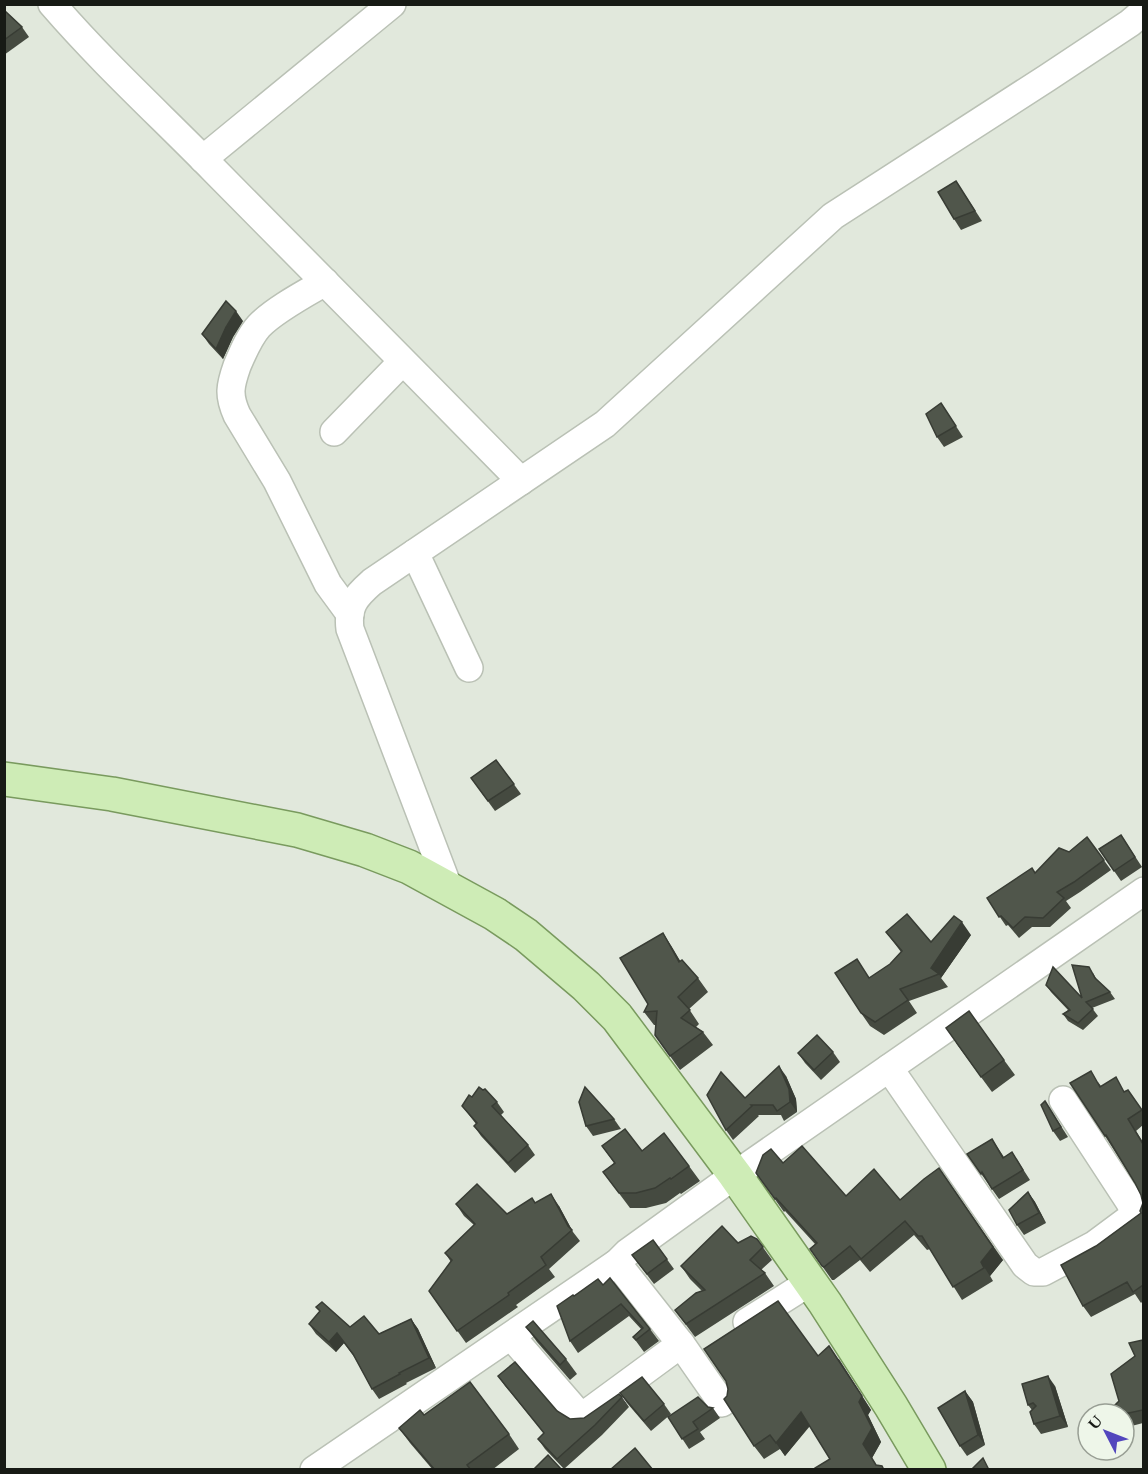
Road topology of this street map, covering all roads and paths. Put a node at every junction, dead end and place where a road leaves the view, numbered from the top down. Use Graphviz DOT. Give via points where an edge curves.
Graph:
graph roads {
  1 [pos="52,4"];
  2 [pos="392,4"];
  3 [pos="1143,11"];
  4 [pos="203,159"];
  5 [pos="324,282"];
  6 [pos="402,362"];
  7 [pos="334,432"];
  8 [pos="521,481"];
  9 [pos="415,554"];
  10 [pos="350,614"];
  11 [pos="469,668"];
  12 [pos="4,779"];
  13 [pos="449,889"];
  14 [pos="1143,891"];
  15 [pos="888,1068"];
  16 [pos="1063,1100"];
  17 [pos="735,1175"];
  18 [pos="617,1263"];
  19 [pos="810,1282"];
  20 [pos="511,1336"];
  21 [pos="703,1345"];
  22 [pos="722,1403"];
  23 [pos="314,1470"];
  24 [pos="929,1470"];
  1 -- 4 [label="street"];
  2 -- 4 [label="street"];
  3 -- 8 [label="street" via="833,216 605,424"];
  4 -- 5 [label="street"];
  5 -- 6 [label="street"];
  5 -- 10 [label="street" via="259,326 246,346 231,393 237,415 277,481 328,584"];
  6 -- 7 [label="street"];
  6 -- 8 [label="street"];
  8 -- 9 [label="street"];
  9 -- 10 [label="street" via="358,594"];
  9 -- 11 [label="street"];
  10 -- 13 [label="street" via="350,629"];
  12 -- 13 [label="main road" via="112,794 297,830 409,867"];
  13 -- 17 [label="main road" via="526,935 611,1009"];
  14 -- 15 [label="street"];
  15 -- 16 [label="street" via="1025,1266 1034,1272 1043,1272 1094,1245 1135,1214"];
  15 -- 17 [label="street"];
  17 -- 18 [label="street"];
  17 -- 19 [label="main road"];
  18 -- 20 [label="street"];
  18 -- 21 [label="street"];
  19 -- 21 [label="street"];
  19 -- 24 [label="main road"];
  20 -- 21 [label="street" via="576,1411 583,1414"];
  20 -- 23 [label="street"];
  21 -- 22 [label="street"];
}
